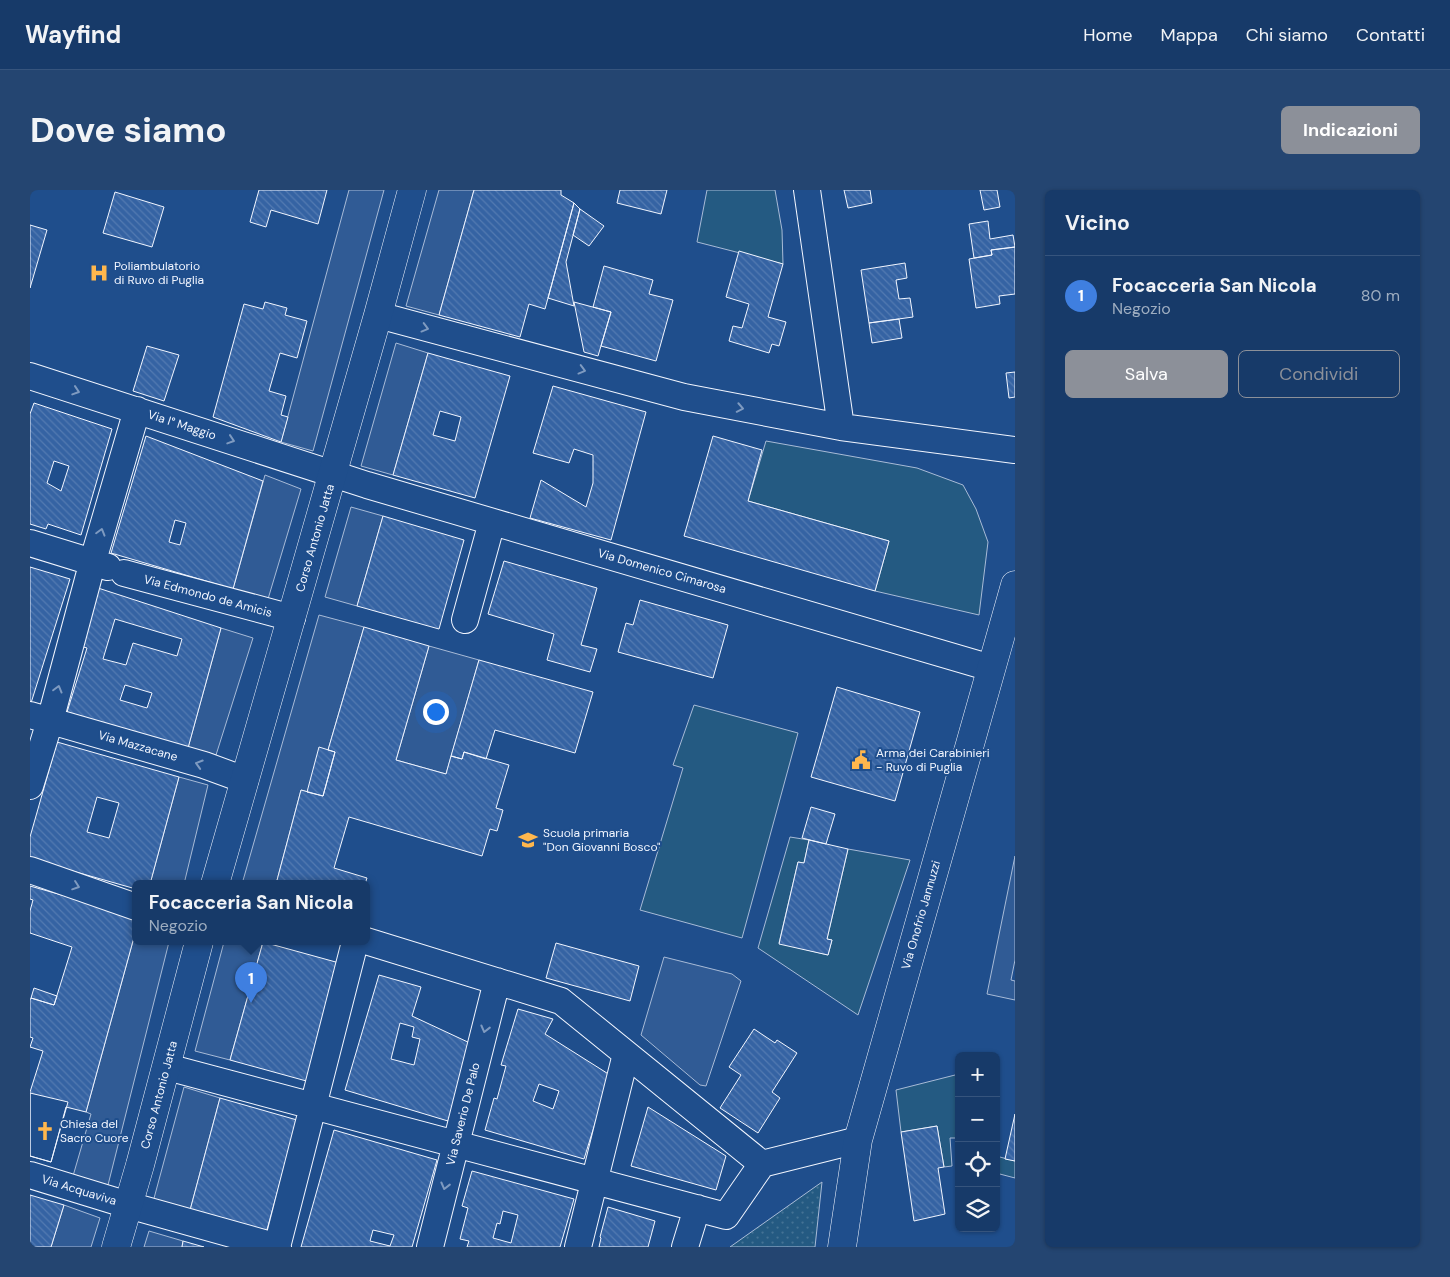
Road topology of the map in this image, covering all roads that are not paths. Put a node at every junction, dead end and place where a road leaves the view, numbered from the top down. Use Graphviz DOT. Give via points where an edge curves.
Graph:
graph roads {
  1 [pos="412,190"];
  2 [pos="807,190"];
  3 [pos="378,314"];
  4 [pos="30,376"];
  5 [pos="137,410"];
  6 [pos="841,427"];
  7 [pos="1015,450"];
  8 [pos="333,474"];
  9 [pos="492,522"];
  10 [pos="30,543"];
  11 [pos="111,568"];
  12 [pos="1015,585"];
  13 [pos="292,618"];
  14 [pos="465,620"];
  15 [pos="991,668"];
  16 [pos="40,718"];
  17 [pos="245,780"];
  18 [pos="30,786"];
  19 [pos="30,870"];
  20 [pos="216,880"];
  21 [pos="132,906"];
  22 [pos="370,942"];
  23 [pos="198,945"];
  24 [pos="354,945"];
  25 [pos="497,981"];
  26 [pos="626,1054"];
  27 [pos="167,1067"];
  28 [pos="313,1105"];
  29 [pos="858,1140"];
  30 [pos="456,1144"];
  31 [pos="762,1164"];
  32 [pos="30,1176"];
  33 [pos="594,1180"];
  34 [pos="128,1205"];
  35 [pos="697,1208"];
  36 [pos="116,1247"];
  37 [pos="277,1247"];
  38 [pos="430,1247"];
  39 [pos="578,1247"];
  40 [pos="685,1247"];
  41 [pos="842,1247"];
  1 -- 3 [label="main road, Corso Antonio Jatta"];
  2 -- 6 [label="street"];
  3 -- 6 [label="street, one-way" via="684,397"];
  3 -- 8 [label="main road, Corso Antonio Jatta"];
  4 -- 5 [label="street, Via I° Maggio, one-way"];
  5 -- 8 [label="street, Via I° Maggio, one-way"];
  11 -- 5 [label="street, one-way"];
  6 -- 7 [label="street"];
  8 -- 9 [label="street, Via Domenico Cimarosa"];
  8 -- 13 [label="main road, Corso Antonio Jatta"];
  9 -- 14 [label="street"];
  9 -- 15 [label="street, Via Domenico Cimarosa"];
  10 -- 11 [label="street, Via Edmondo de Amicis"];
  11 -- 13 [label="street, Via Edmondo de Amicis"];
  16 -- 11 [label="street, one-way"];
  12 -- 15 [label="main road, Via Onofrio Jannuzzi"];
  13 -- 17 [label="main road, Corso Antonio Jatta"];
  15 -- 29 [label="main road, Via Onofrio Jannuzzi"];
  17 -- 16 [label="street, Via Mazzacane, one-way"];
  16 -- 18 [label="street"];
  17 -- 20 [label="main road, Corso Antonio Jatta"];
  19 -- 21 [label="street, one-way"];
  22 -- 25 [label="street"];
  23 -- 27 [label="main road, Corso Antonio Jatta"];
  24 -- 28 [label="street"];
  25 -- 26 [label="street" via="561,1001"];
  25 -- 30 [label="street, Via Saverio De Palo, one-way"];
  26 -- 31 [label="street"];
  26 -- 33 [label="street"];
  27 -- 28 [label="street"];
  27 -- 34 [label="main road, Corso Antonio Jatta"];
  28 -- 30 [label="street"];
  28 -- 37 [label="street"];
  29 -- 31 [label="street"];
  29 -- 41 [label="main road, Via Onofrio Jannuzzi"];
  30 -- 33 [label="street"];
  30 -- 38 [label="street, Via Saverio De Palo, one-way"];
  31 -- 35 [label="street" via="726,1216"];
  32 -- 34 [label="street, Via Acquaviva"];
  33 -- 35 [label="street"];
  33 -- 39 [label="street"];
  34 -- 36 [label="main road, Corso Antonio Jatta"];
  34 -- 37 [label="street, Via Acquaviva"];
  35 -- 40 [label="street"];
}
